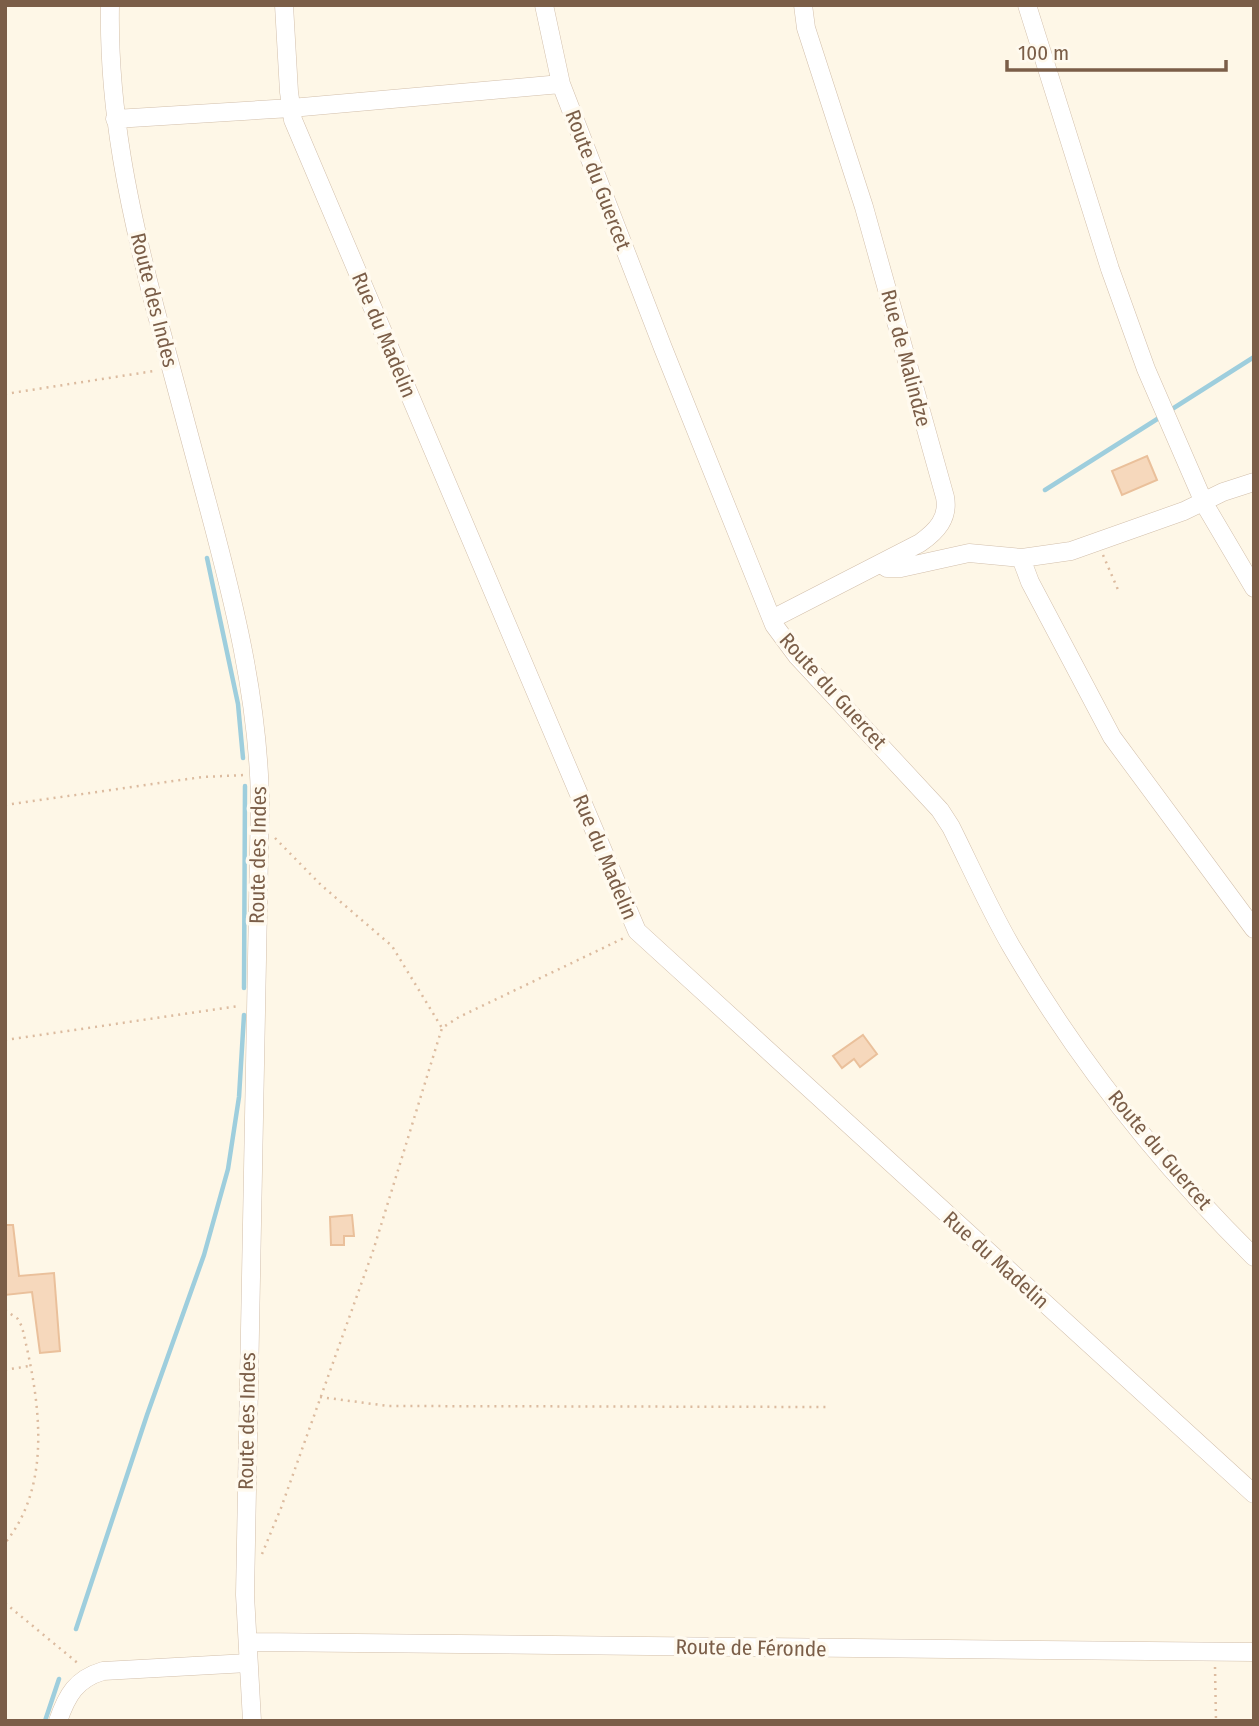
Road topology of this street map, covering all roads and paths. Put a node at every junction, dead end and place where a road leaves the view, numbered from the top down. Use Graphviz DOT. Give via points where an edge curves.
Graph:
graph roads {
  1 [pos="110,5"];
  2 [pos="284,5"];
  3 [pos="544,5"];
  4 [pos="803,5"];
  5 [pos="1027,5"];
  6 [pos="561,85"];
  7 [pos="291,108"];
  8 [pos="115,119"];
  9 [pos="170,367"];
  10 [pos="5,394"];
  11 [pos="1254,482"];
  12 [pos="1203,502"];
  13 [pos="1097,542"];
  14 [pos="1021,558"];
  15 [pos="881,564"];
  16 [pos="1254,588"];
  17 [pos="1119,592"];
  18 [pos="772,619"];
  19 [pos="259,774"];
  20 [pos="5,805"];
  21 [pos="259,831"];
  22 [pos="1254,929"];
  23 [pos="637,931"];
  24 [pos="256,1004"];
  25 [pos="442,1028"];
  26 [pos="5,1040"];
  27 [pos="1254,1257"];
  28 [pos="5,1310"];
  29 [pos="29,1366"];
  30 [pos="5,1370"];
  31 [pos="320,1397"];
  32 [pos="827,1407"];
  33 [pos="1254,1494"];
  34 [pos="5,1543"];
  35 [pos="245,1572"];
  36 [pos="5,1603"];
  37 [pos="248,1642"];
  38 [pos="1254,1652"];
  39 [pos="1214,1653"];
  40 [pos="248,1662"];
  41 [pos="89,1676"];
  42 [pos="58,1721"];
  43 [pos="252,1721"];
  44 [pos="1216,1721"];
  1 -- 8 [label="street, Route des Indes"];
  2 -- 7 [label="street, Rue du Madelin"];
  3 -- 6 [label="street, Route du Guercet"];
  4 -- 15 [label="street, Rue de Malindze" via="946,502 944,519 934,532"];
  5 -- 12 [label="street" via="1110,269"];
  6 -- 7 [label="street"];
  6 -- 18 [label="street, Route du Guercet"];
  7 -- 8 [label="street"];
  7 -- 23 [label="street, Rue du Madelin" via="301,141"];
  8 -- 9 [label="street, Route des Indes" via="136,235"];
  9 -- 10 [label="path"];
  9 -- 19 [label="street, Route des Indes" via="240,630"];
  11 -- 12 [label="street"];
  12 -- 13 [label="street"];
  12 -- 16 [label="street"];
  13 -- 14 [label="street"];
  13 -- 17 [label="path"];
  14 -- 15 [label="street" via="969,553 908,568 890,569"];
  14 -- 22 [label="street" via="1112,737"];
  15 -- 18 [label="street, Rue de Malindze"];
  18 -- 27 [label="street, Route du Guercet" via="797,656 940,810 1012,948 1066,1031 1143,1134"];
  19 -- 20 [label="path" via="202,777"];
  19 -- 21 [label="street, Route des Indes"];
  21 -- 24 [label="street, Route des Indes"];
  21 -- 25 [label="path" via="276,839 392,946"];
  23 -- 25 [label="path"];
  23 -- 33 [label="street, Rue du Madelin"];
  24 -- 26 [label="path"];
  24 -- 35 [label="street, Route des Indes"];
  25 -- 31 [label="path" via="373,1251"];
  28 -- 29 [label="path" via="18,1319"];
  29 -- 30 [label="path"];
  29 -- 34 [label="path" via="38,1460 25,1508"];
  31 -- 32 [label="path" via="388,1406"];
  31 -- 35 [label="path" via="268,1543"];
  35 -- 37 [label="street, Route des Indes"];
  36 -- 41 [label="path" via="60,1646"];
  37 -- 39 [label="street, Route de Féronde"];
  37 -- 40 [label="street, Route des Indes"];
  38 -- 39 [label="street, Route de Féronde"];
  39 -- 44 [label="path"];
  40 -- 41 [label="street" via="124,1668"];
  40 -- 43 [label="street, Route des Indes"];
  41 -- 42 [label="street" via="70,1693"];
}
